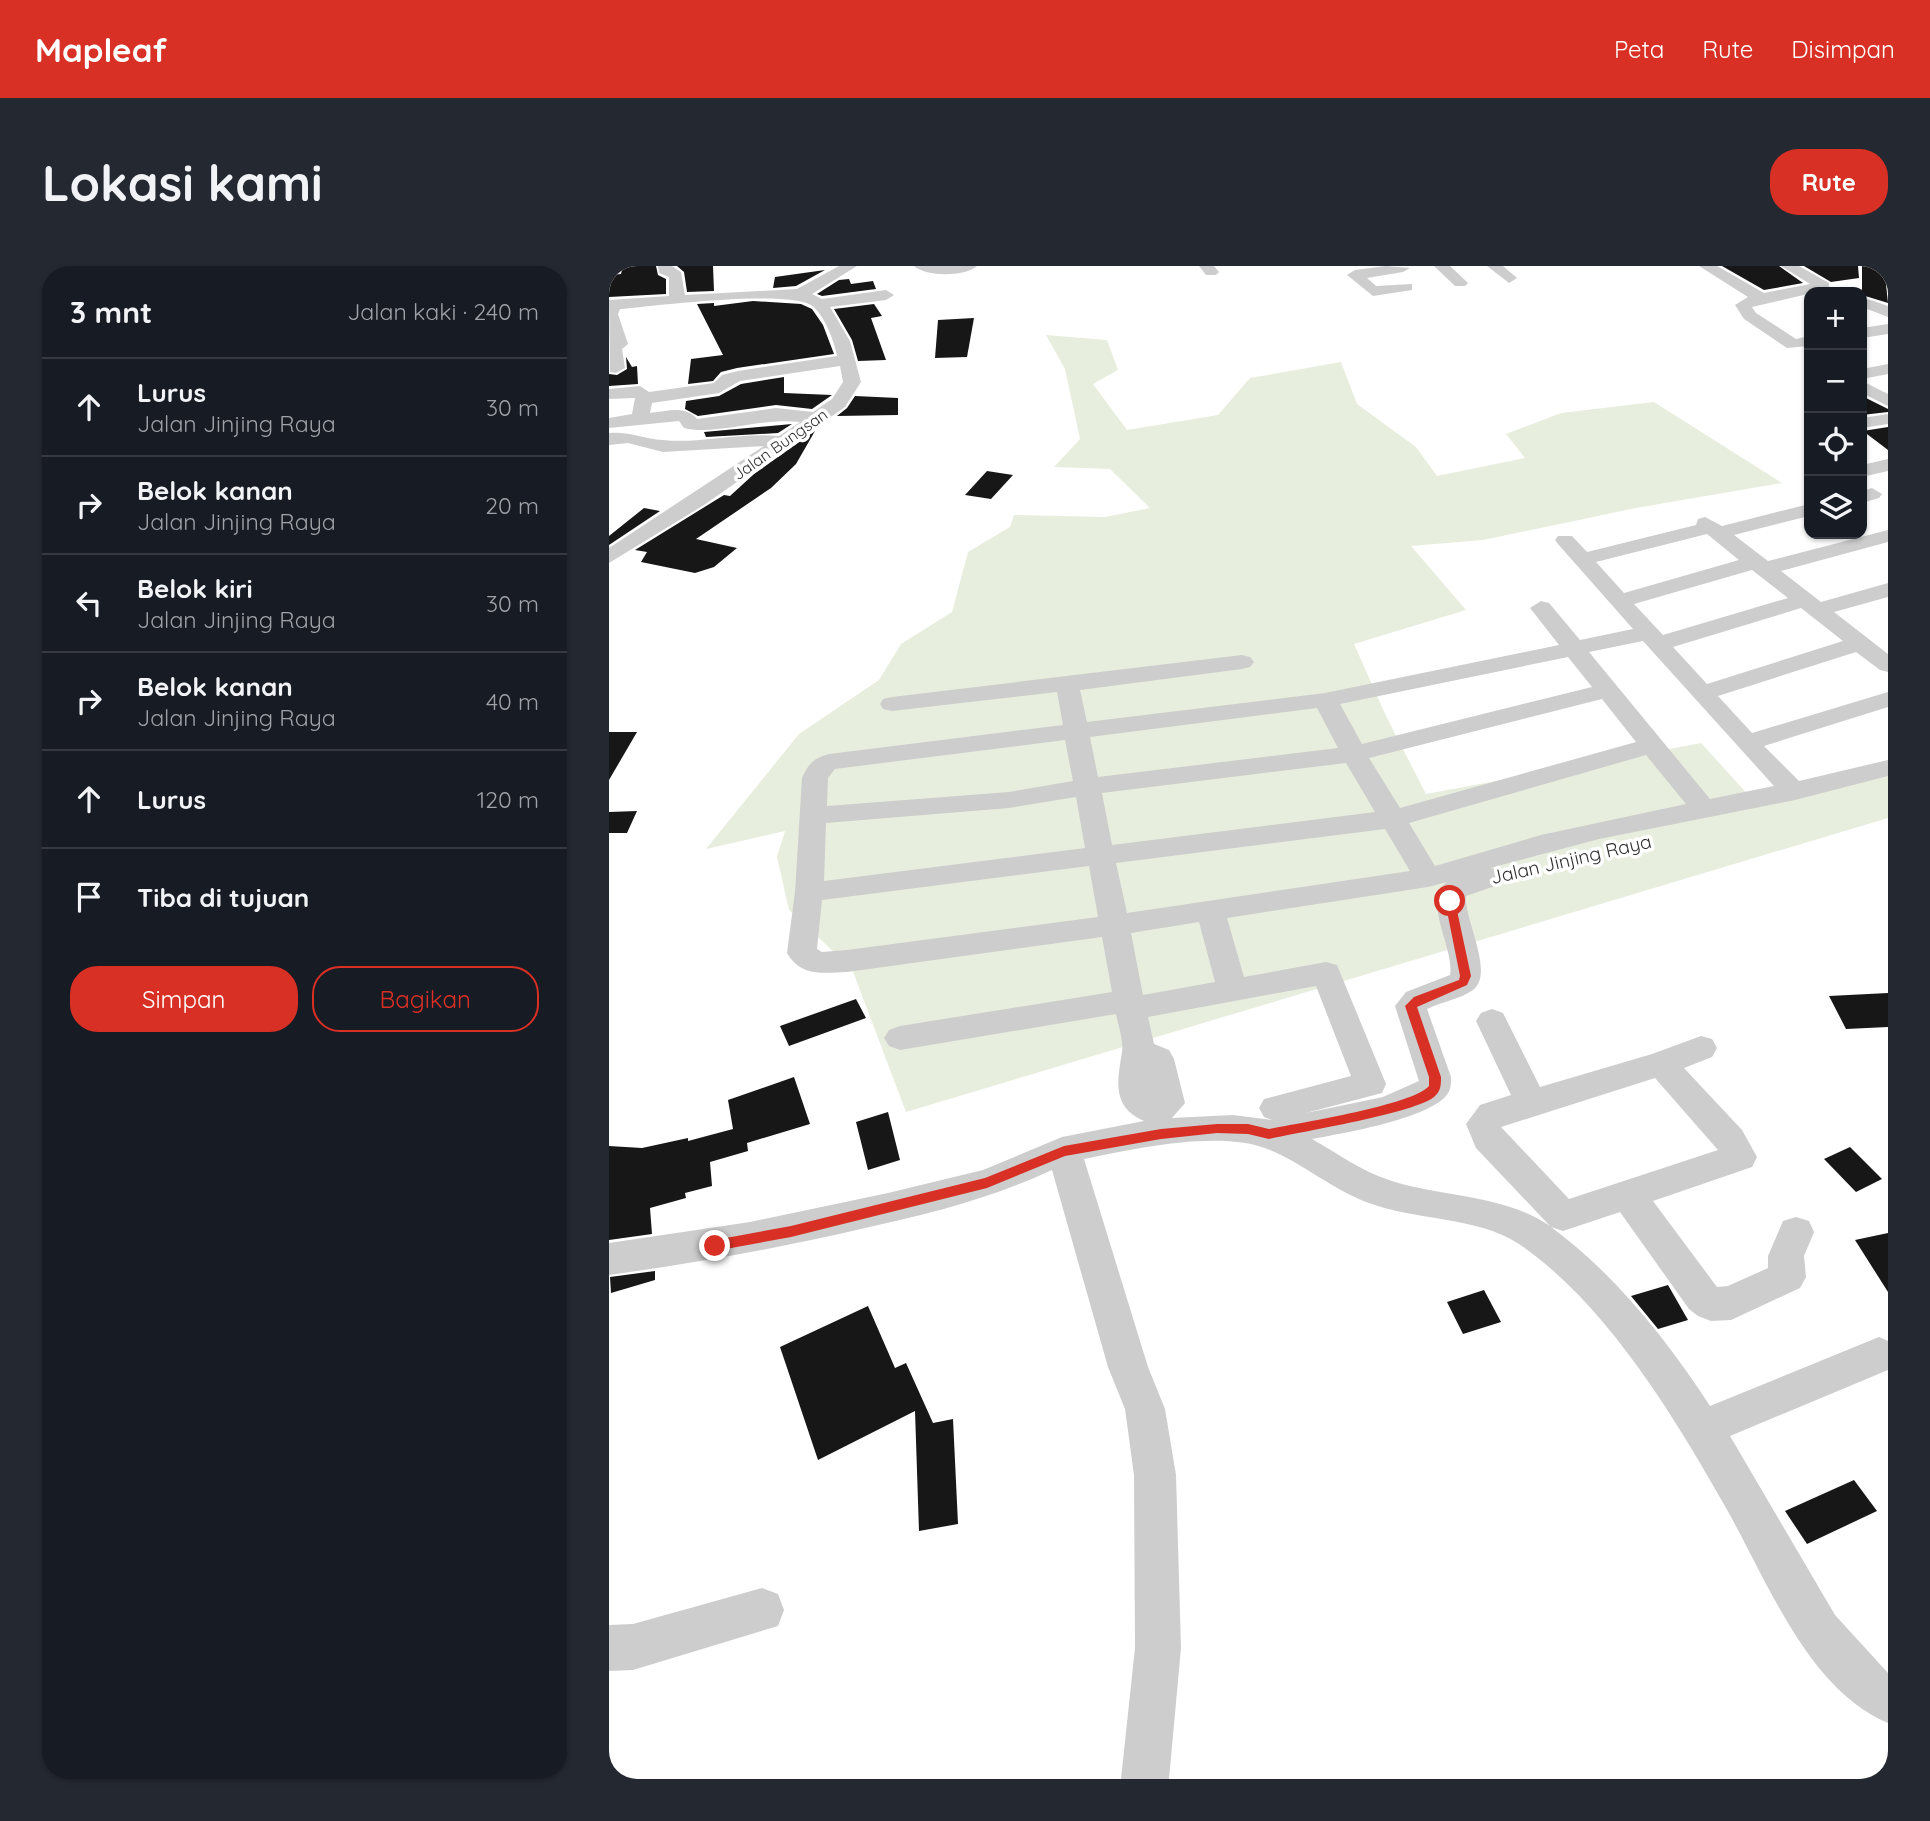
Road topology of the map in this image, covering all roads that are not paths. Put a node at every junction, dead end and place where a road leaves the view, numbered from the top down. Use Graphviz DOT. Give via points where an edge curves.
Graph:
graph roads {
  1 [pos="665,266"];
  2 [pos="850,266"];
  3 [pos="921,266"];
  4 [pos="970,266"];
  5 [pos="1441,266"];
  6 [pos="1494,266"];
  7 [pos="1706,266"];
  8 [pos="1788,266"];
  9 [pos="1407,267"];
  10 [pos="1509,278"];
  11 [pos="1755,278"];
  12 [pos="1733,281"];
  13 [pos="1460,284"];
  14 [pos="1407,288"];
  15 [pos="800,294"];
  16 [pos="886,295"];
  17 [pos="1761,298"];
  18 [pos="677,300"];
  19 [pos="820,304"];
  20 [pos="1867,304"];
  21 [pos="611,305"];
  22 [pos="1804,307"];
  23 [pos="1888,312"];
  24 [pos="1750,316"];
  25 [pos="1888,329"];
  26 [pos="1867,332"];
  27 [pos="1801,342"];
  28 [pos="846,360"];
  29 [pos="1888,369"];
  30 [pos="613,371"];
  31 [pos="1867,373"];
  32 [pos="1867,389"];
  33 [pos="609,393"];
  34 [pos="644,399"];
  35 [pos="1888,401"];
  36 [pos="641,418"];
  37 [pos="815,418"];
  38 [pos="1888,419"];
  39 [pos="609,423"];
  40 [pos="1867,423"];
  41 [pos="609,439"];
  42 [pos="781,442"];
  43 [pos="1888,465"];
  44 [pos="1867,470"];
  45 [pos="1804,511"];
  46 [pos="1711,528"];
  47 [pos="1888,536"];
  48 [pos="1565,540"];
  49 [pos="609,557"];
  50 [pos="1583,559"];
  51 [pos="1760,565"];
  52 [pos="1888,590"];
  53 [pos="1620,601"];
  54 [pos="1811,605"];
  55 [pos="1541,608"];
  56 [pos="1653,638"];
  57 [pos="1577,649"];
  58 [pos="1878,654"];
  59 [pos="1242,662"];
  60 [pos="1067,684"];
  61 [pos="1608,690"];
  62 [pos="1702,693"];
  63 [pos="1888,699"];
  64 [pos="1325,700"];
  65 [pos="892,704"];
  66 [pos="1076,730"];
  67 [pos="1747,743"];
  68 [pos="1652,745"];
  69 [pos="1353,754"];
  70 [pos="1888,768"];
  71 [pos="1888,783"];
  72 [pos="1087,787"];
  73 [pos="1795,792"];
  74 [pos="1705,810"];
  75 [pos="815,815"];
  76 [pos="1392,820"];
  77 [pos="1101,857"];
  78 [pos="1428,877"];
  79 [pos="809,892"];
  80 [pos="1210,909"];
  81 [pos="1114,923"];
  82 [pos="1232,990"];
  83 [pos="1129,1005"];
  84 [pos="1492,1021"];
  85 [pos="900,1038"];
  86 [pos="1701,1048"];
  87 [pos="1661,1064"];
  88 [pos="1531,1101"];
  89 [pos="1272,1121"];
  90 [pos="1159,1123"];
  91 [pos="1064,1151"];
  92 [pos="1627,1193"];
  93 [pos="1541,1195"];
  94 [pos="1522,1227"];
  95 [pos="1796,1232"];
  96 [pos="609,1259"];
  97 [pos="1879,1355"];
  98 [pos="1701,1429"];
  99 [pos="761,1610"];
  100 [pos="609,1648"];
  101 [pos="1888,1700"];
  102 [pos="1145,1779"];
  1 -- 18 [label="street" via="664,270 677,275"];
  2 -- 15 [label="street"];
  3 -- 4 [label="street"];
  5 -- 13 [label="street"];
  6 -- 10 [label="street"];
  7 -- 12 [label="street"];
  8 -- 17 [label="street" via="1824,286"];
  9 -- 14 [label="street" via="1355,275 1373,291"];
  11 -- 12 [label="street"];
  12 -- 17 [label="street"];
  15 -- 18 [label="street"];
  15 -- 19 [label="street"];
  16 -- 19 [label="street"];
  17 -- 24 [label="street" via="1743,303"];
  18 -- 21 [label="street"];
  19 -- 28 [label="street, Jalan Bungsan" via="842,341"];
  20 -- 23 [label="street"];
  21 -- 30 [label="street" via="620,344 613,347"];
  22 -- 24 [label="street"];
  24 -- 27 [label="street"];
  25 -- 26 [label="street"];
  28 -- 34 [label="street" via="738,376 719,388"];
  28 -- 37 [label="street, Jalan Bungsan" via="852,376 850,388 839,403"];
  29 -- 31 [label="street"];
  30 -- 33 [label="street"];
  32 -- 35 [label="street"];
  33 -- 34 [label="street" via="640,391"];
  34 -- 36 [label="street"];
  36 -- 37 [label="street" via="684,415 697,425 776,413"];
  36 -- 39 [label="street"];
  37 -- 42 [label="street, Jalan Bungsan"];
  38 -- 40 [label="street"];
  41 -- 42 [label="street" via="628,437 663,446 752,439"];
  42 -- 49 [label="street, Jalan Bungsan"];
  43 -- 44 [label="street"];
  45 -- 46 [label="street"];
  46 -- 50 [label="street"];
  46 -- 51 [label="street"];
  47 -- 51 [label="street"];
  48 -- 50 [label="street"];
  50 -- 53 [label="street"];
  51 -- 53 [label="street"];
  51 -- 54 [label="street"];
  52 -- 54 [label="street"];
  53 -- 56 [label="street"];
  54 -- 56 [label="street"];
  54 -- 58 [label="street"];
  55 -- 57 [label="street"];
  56 -- 57 [label="street"];
  56 -- 62 [label="street"];
  57 -- 61 [label="street"];
  57 -- 64 [label="street"];
  58 -- 62 [label="street"];
  59 -- 60 [label="street"];
  60 -- 65 [label="street"];
  60 -- 66 [label="street"];
  61 -- 68 [label="street"];
  61 -- 69 [label="street"];
  62 -- 67 [label="street"];
  63 -- 67 [label="street"];
  64 -- 66 [label="street"];
  64 -- 69 [label="street"];
  66 -- 72 [label="street"];
  66 -- 75 [label="street" via="829,762 815,778"];
  67 -- 73 [label="street"];
  68 -- 74 [label="street"];
  68 -- 76 [label="street"];
  69 -- 72 [label="street"];
  69 -- 76 [label="street"];
  70 -- 73 [label="street"];
  71 -- 89 [label="street, Jalan Jinjing Raya" via="1461,886 1452,892 1451,913 1466,976 1463,982 1411,1006 1435,1077 1429,1095 1396,1106"];
  72 -- 75 [label="street" via="1009,800"];
  72 -- 77 [label="street"];
  73 -- 74 [label="street"];
  74 -- 78 [label="street"];
  75 -- 79 [label="street"];
  76 -- 77 [label="street"];
  76 -- 78 [label="street"];
  77 -- 79 [label="street"];
  77 -- 81 [label="street"];
  78 -- 80 [label="street"];
  79 -- 81 [label="street" via="802,953 816,963"];
  80 -- 81 [label="street"];
  80 -- 82 [label="street"];
  81 -- 83 [label="street"];
  82 -- 83 [label="street"];
  82 -- 89 [label="street" via="1326,973 1370,1084"];
  83 -- 85 [label="street"];
  83 -- 90 [label="street" via="1139,1051 1132,1065 1135,1088 1140,1105"];
  84 -- 88 [label="street"];
  86 -- 87 [label="street"];
  87 -- 88 [label="street"];
  87 -- 92 [label="street" via="1740,1157"];
  88 -- 93 [label="street" via="1492,1114 1483,1124 1488,1138"];
  89 -- 90 [label="street" via="1248,1129"];
  89 -- 94 [label="street" via="1377,1192"];
  90 -- 91 [label="street"];
  91 -- 96 [label="street" via="987,1183 791,1232"];
  91 -- 102 [label="street" via="1128,1367 1145,1409 1155,1475 1158,1648"];
  92 -- 93 [label="street" via="1563,1216"];
  92 -- 95 [label="street" via="1711,1304 1731,1303 1787,1277 1786,1256"];
  93 -- 94 [label="street" via="1527,1208"];
  94 -- 98 [label="street" via="1563,1258 1630,1325 1665,1370"];
  97 -- 98 [label="street"];
  98 -- 101 [label="street" via="1819,1631 1848,1667"];
  99 -- 100 [label="street" via="633,1647"];
}
